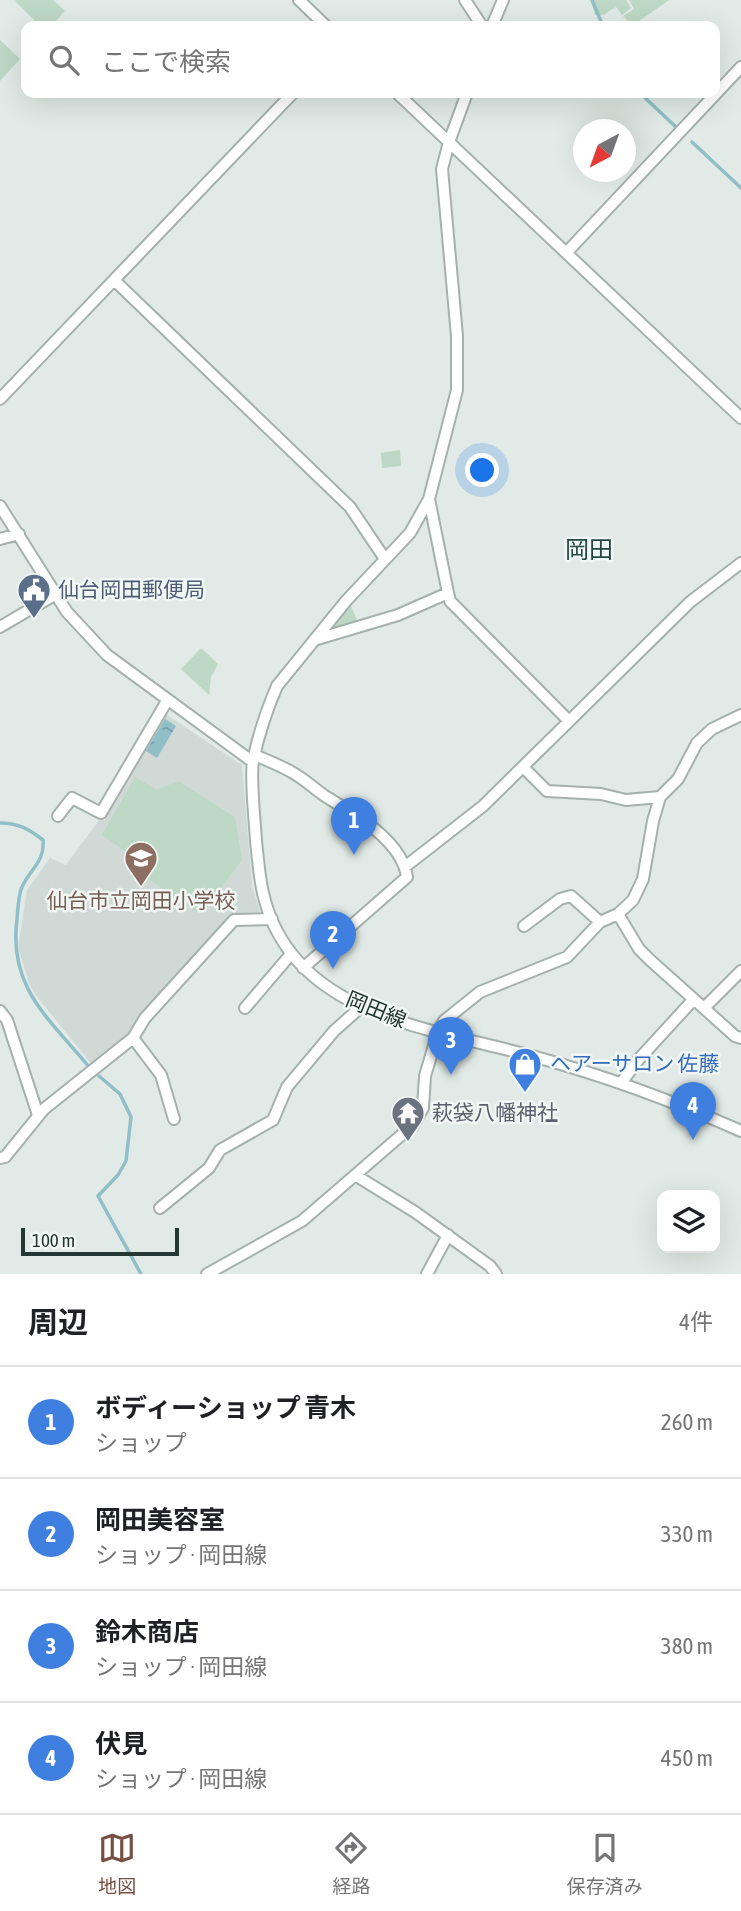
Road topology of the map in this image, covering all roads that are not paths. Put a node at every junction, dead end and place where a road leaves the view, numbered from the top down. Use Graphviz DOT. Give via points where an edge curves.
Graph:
graph roads {
  1 [pos="299,0"];
  2 [pos="465,0"];
  3 [pos="503,0"];
  4 [pos="321,21"];
  5 [pos="479,21"];
  6 [pos="494,21"];
  7 [pos="741,67"];
  8 [pos="720,89"];
  9 [pos="288,98"];
  10 [pos="402,98"];
  11 [pos="465,98"];
  12 [pos="712,98"];
  13 [pos="449,142"];
  14 [pos="567,252"];
  15 [pos="114,280"];
  16 [pos="0,399"];
  17 [pos="741,418"];
  18 [pos="429,499"];
  19 [pos="0,506"];
  20 [pos="19,534"];
  21 [pos="0,540"];
  22 [pos="385,559"];
  23 [pos="741,563"];
  24 [pos="448,593"];
  25 [pos="56,594"];
  26 [pos="0,627"];
  27 [pos="314,640"];
  28 [pos="167,701"];
  29 [pos="741,715"];
  30 [pos="568,720"];
  31 [pos="254,759"];
  32 [pos="523,767"];
  33 [pos="660,797"];
  34 [pos="58,816"];
  35 [pos="406,866"];
  36 [pos="618,915"];
  37 [pos="272,919"];
  38 [pos="600,922"];
  39 [pos="524,926"];
  40 [pos="291,954"];
  41 [pos="303,968"];
  42 [pos="741,971"];
  43 [pos="693,1000"];
  44 [pos="361,1007"];
  45 [pos="245,1008"];
  46 [pos="704,1008"];
  47 [pos="0,1011"];
  48 [pos="438,1032"];
  49 [pos="133,1038"];
  50 [pos="741,1038"];
  51 [pos="621,1083"];
  52 [pos="38,1115"];
  53 [pos="174,1119"];
  54 [pos="741,1130"];
  55 [pos="0,1158"];
  56 [pos="355,1175"];
  57 [pos="160,1208"];
  58 [pos="448,1235"];
  59 [pos="207,1274"];
  60 [pos="427,1274"];
  61 [pos="496,1274"];
  1 -- 4 [label="street"];
  2 -- 5 [label="street"];
  3 -- 6 [label="street"];
  7 -- 8 [label="street"];
  9 -- 15 [label="street"];
  10 -- 13 [label="street"];
  11 -- 13 [label="street"];
  12 -- 14 [label="street"];
  13 -- 14 [label="street"];
  13 -- 18 [label="street" via="442,169 457,336 457,390"];
  14 -- 17 [label="street"];
  15 -- 16 [label="street"];
  15 -- 22 [label="street" via="350,507"];
  18 -- 22 [label="street" via="410,533"];
  18 -- 24 [label="street"];
  19 -- 20 [label="street"];
  20 -- 21 [label="street"];
  20 -- 25 [label="street"];
  22 -- 27 [label="street"];
  23 -- 30 [label="street" via="690,602"];
  24 -- 27 [label="street" via="398,615"];
  24 -- 30 [label="street" via="450,601"];
  25 -- 26 [label="street"];
  25 -- 28 [label="street" via="107,655"];
  27 -- 31 [label="street" via="277,686"];
  28 -- 31 [label="street"];
  28 -- 34 [label="street" via="101,813 72,797"];
  29 -- 33 [label="street" via="696,743 678,779"];
  30 -- 32 [label="street"];
  31 -- 35 [label="street" via="294,773 358,814"];
  31 -- 37 [label="street, 岡田線" via="258,862"];
  32 -- 33 [label="street" via="547,792 626,800"];
  32 -- 35 [label="street" via="483,806"];
  33 -- 36 [label="street" via="643,880 634,900"];
  35 -- 41 [label="street" via="407,877"];
  36 -- 38 [label="street"];
  36 -- 43 [label="street" via="639,949"];
  37 -- 40 [label="street, 岡田線"];
  37 -- 49 [label="street" via="234,920 145,1018"];
  38 -- 39 [label="street" via="571,896"];
  38 -- 48 [label="street" via="567,957 480,992 444,1021"];
  40 -- 41 [label="street, 岡田線"];
  40 -- 45 [label="street"];
  41 -- 44 [label="street, 岡田線"];
  42 -- 46 [label="street"];
  43 -- 46 [label="street"];
  43 -- 51 [label="street"];
  44 -- 48 [label="street, 岡田線"];
  44 -- 57 [label="street" via="334,1031 287,1087 273,1120 220,1150 209,1168"];
  46 -- 50 [label="street"];
  47 -- 52 [label="street"];
  48 -- 51 [label="street, 岡田線"];
  48 -- 56 [label="street" via="425,1076 423,1108 413,1125"];
  49 -- 52 [label="street"];
  49 -- 53 [label="street" via="161,1075"];
  51 -- 54 [label="street, 岡田線"];
  52 -- 55 [label="street"];
  56 -- 58 [label="street"];
  56 -- 59 [label="street" via="302,1221"];
  58 -- 60 [label="street"];
  58 -- 61 [label="street"];
}
